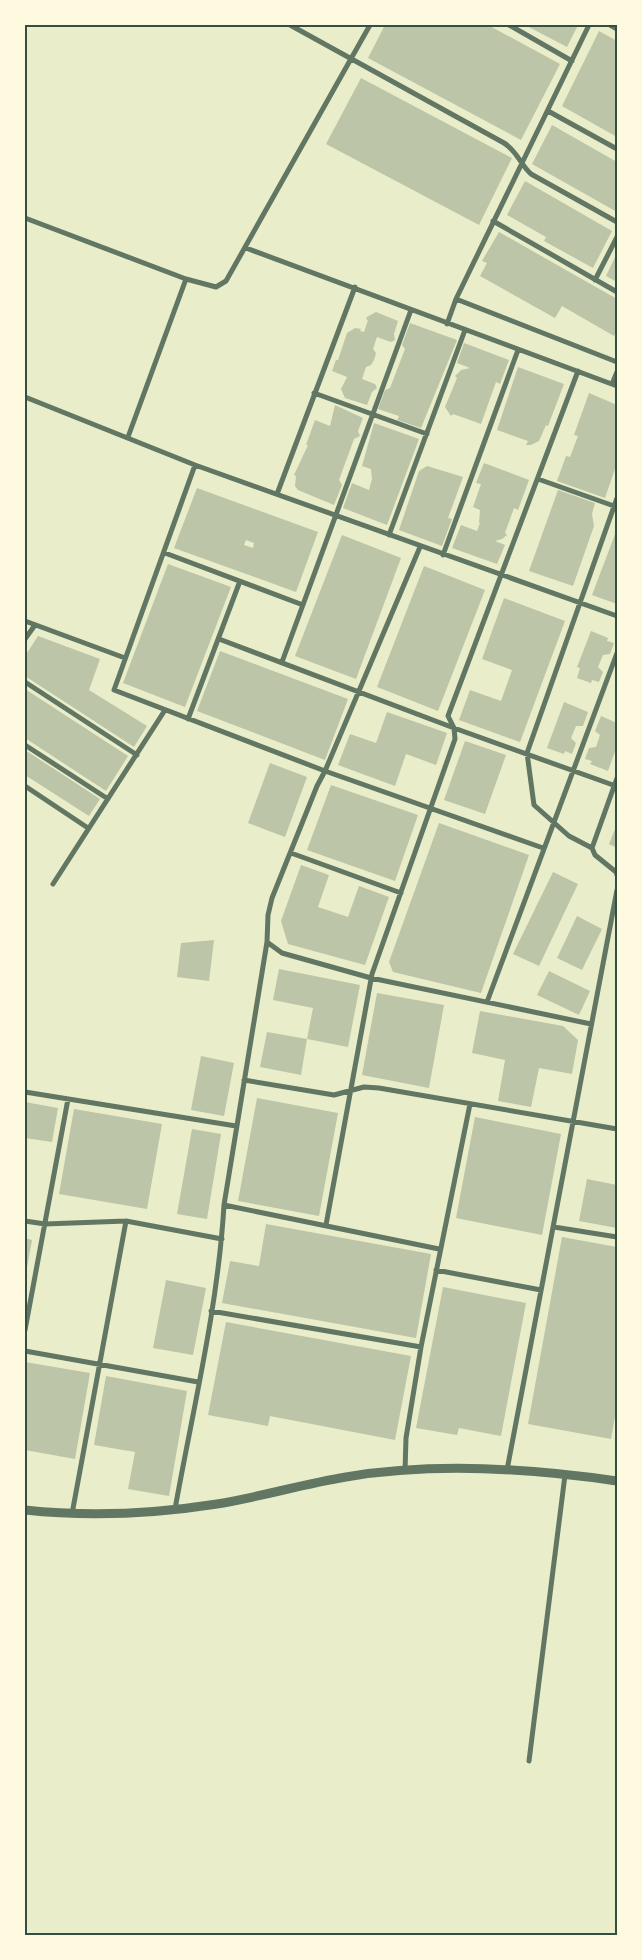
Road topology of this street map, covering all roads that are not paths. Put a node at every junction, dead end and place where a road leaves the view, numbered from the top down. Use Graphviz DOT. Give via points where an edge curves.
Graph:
graph roads {
  1 [pos="290,25"];
  2 [pos="370,25"];
  3 [pos="509,25"];
  4 [pos="589,25"];
  5 [pos="610,25"];
  6 [pos="617,29"];
  7 [pos="352,59"];
  8 [pos="572,61"];
  9 [pos="548,111"];
  10 [pos="617,149"];
  11 [pos="522,162"];
  12 [pos="25,218"];
  13 [pos="493,221"];
  14 [pos="617,222"];
  15 [pos="617,237"];
  16 [pos="246,248"];
  17 [pos="186,279"];
  18 [pos="595,280"];
  19 [pos="355,287"];
  20 [pos="617,292"];
  21 [pos="456,299"];
  22 [pos="411,310"];
  23 [pos="447,324"];
  24 [pos="465,330"];
  25 [pos="518,350"];
  26 [pos="617,362"];
  27 [pos="578,371"];
  28 [pos="617,372"];
  29 [pos="614,385"];
  30 [pos="314,392"];
  31 [pos="25,396"];
  32 [pos="372,414"];
  33 [pos="427,434"];
  34 [pos="128,437"];
  35 [pos="195,465"];
  36 [pos="538,479"];
  37 [pos="277,494"];
  38 [pos="617,498"];
  39 [pos="614,506"];
  40 [pos="336,516"];
  41 [pos="389,535"];
  42 [pos="420,547"];
  43 [pos="164,553"];
  44 [pos="444,555"];
  45 [pos="502,575"];
  46 [pos="240,581"];
  47 [pos="580,602"];
  48 [pos="303,605"];
  49 [pos="617,616"];
  50 [pos="25,621"];
  51 [pos="35,625"];
  52 [pos="25,639"];
  53 [pos="218,639"];
  54 [pos="617,653"];
  55 [pos="125,658"];
  56 [pos="282,662"];
  57 [pos="25,682"];
  58 [pos="359,692"];
  59 [pos="165,710"];
  60 [pos="188,719"];
  61 [pos="454,728"];
  62 [pos="25,745"];
  63 [pos="527,753"];
  64 [pos="137,755"];
  65 [pos="572,770"];
  66 [pos="325,771"];
  67 [pos="617,778"];
  68 [pos="613,785"];
  69 [pos="25,786"];
  70 [pos="108,799"];
  71 [pos="431,808"];
  72 [pos="553,821"];
  73 [pos="88,828"];
  74 [pos="543,848"];
  75 [pos="592,848"];
  76 [pos="290,853"];
  77 [pos="617,875"];
  78 [pos="52,884"];
  79 [pos="617,890"];
  80 [pos="401,893"];
  81 [pos="267,942"];
  82 [pos="371,978"];
  83 [pos="487,1002"];
  84 [pos="591,1024"];
  85 [pos="244,1080"];
  86 [pos="25,1092"];
  87 [pos="350,1092"];
  88 [pos="68,1099"];
  89 [pos="470,1104"];
  90 [pos="572,1121"];
  91 [pos="236,1126"];
  92 [pos="617,1129"];
  93 [pos="224,1205"];
  94 [pos="25,1221"];
  95 [pos="126,1221"];
  96 [pos="45,1224"];
  97 [pos="326,1225"];
  98 [pos="554,1227"];
  99 [pos="617,1237"];
  100 [pos="222,1239"];
  101 [pos="439,1249"];
  102 [pos="436,1270"];
  103 [pos="541,1290"];
  104 [pos="211,1311"];
  105 [pos="25,1330"];
  106 [pos="421,1347"];
  107 [pos="25,1351"];
  108 [pos="100,1364"];
  109 [pos="198,1382"];
  110 [pos="507,1470"];
  111 [pos="405,1471"];
  112 [pos="565,1475"];
  113 [pos="617,1481"];
  114 [pos="175,1509"];
  115 [pos="25,1510"];
  116 [pos="72,1514"];
  117 [pos="529,1762"];
  1 -- 7 [label="street"];
  2 -- 7 [label="street"];
  3 -- 8 [label="street"];
  4 -- 8 [label="street"];
  5 -- 6 [label="street"];
  7 -- 11 [label="street" via="504,143"];
  7 -- 16 [label="street"];
  8 -- 9 [label="street"];
  9 -- 10 [label="street"];
  9 -- 11 [label="street"];
  11 -- 13 [label="street"];
  11 -- 14 [label="street" via="531,174"];
  12 -- 17 [label="street"];
  13 -- 18 [label="street"];
  13 -- 21 [label="street"];
  15 -- 18 [label="street"];
  16 -- 17 [label="street" via="222,284 216,287"];
  16 -- 19 [label="street"];
  17 -- 34 [label="street"];
  18 -- 20 [label="street"];
  19 -- 22 [label="street"];
  19 -- 30 [label="street"];
  21 -- 23 [label="street"];
  21 -- 26 [label="street"];
  22 -- 23 [label="street"];
  22 -- 32 [label="street"];
  23 -- 24 [label="street"];
  24 -- 25 [label="street"];
  24 -- 33 [label="street"];
  25 -- 27 [label="street"];
  25 -- 44 [label="street"];
  27 -- 29 [label="street"];
  27 -- 36 [label="street"];
  28 -- 29 [label="street"];
  30 -- 32 [label="street"];
  30 -- 37 [label="street"];
  31 -- 34 [label="street"];
  32 -- 33 [label="street"];
  32 -- 40 [label="street"];
  33 -- 41 [label="street"];
  34 -- 35 [label="street"];
  35 -- 37 [label="street"];
  35 -- 43 [label="street"];
  36 -- 39 [label="street"];
  36 -- 45 [label="street"];
  37 -- 40 [label="street"];
  38 -- 39 [label="street"];
  39 -- 47 [label="street"];
  40 -- 41 [label="street"];
  40 -- 48 [label="street"];
  41 -- 42 [label="street"];
  42 -- 44 [label="street"];
  42 -- 58 [label="street"];
  43 -- 46 [label="street"];
  43 -- 55 [label="street"];
  44 -- 45 [label="street"];
  45 -- 47 [label="street"];
  45 -- 61 [label="street" via="448,716"];
  46 -- 48 [label="street"];
  46 -- 53 [label="street"];
  47 -- 49 [label="street"];
  47 -- 63 [label="street"];
  48 -- 56 [label="street"];
  50 -- 51 [label="street"];
  51 -- 52 [label="street"];
  51 -- 55 [label="street"];
  53 -- 56 [label="street"];
  53 -- 60 [label="street"];
  54 -- 65 [label="street"];
  55 -- 59 [label="street" via="114,690"];
  56 -- 58 [label="street"];
  57 -- 64 [label="street"];
  58 -- 61 [label="street"];
  58 -- 66 [label="street"];
  59 -- 60 [label="street"];
  59 -- 64 [label="street"];
  60 -- 66 [label="street"];
  61 -- 63 [label="street"];
  61 -- 71 [label="street" via="455,738"];
  62 -- 70 [label="street"];
  63 -- 65 [label="street"];
  63 -- 72 [label="street" via="534,805"];
  64 -- 70 [label="street"];
  65 -- 68 [label="street"];
  65 -- 72 [label="street"];
  66 -- 71 [label="street"];
  66 -- 76 [label="street"];
  67 -- 68 [label="street"];
  68 -- 75 [label="street"];
  69 -- 73 [label="street"];
  70 -- 73 [label="street"];
  71 -- 74 [label="street"];
  71 -- 80 [label="street"];
  72 -- 74 [label="street"];
  72 -- 75 [label="street" via="569,836"];
  73 -- 78 [label="street"];
  74 -- 83 [label="street"];
  75 -- 77 [label="street"];
  76 -- 80 [label="street"];
  76 -- 81 [label="street" via="272,898"];
  79 -- 84 [label="street"];
  80 -- 82 [label="street"];
  81 -- 82 [label="street" via="282,953"];
  81 -- 85 [label="street"];
  82 -- 83 [label="street"];
  82 -- 87 [label="street"];
  83 -- 84 [label="street"];
  84 -- 90 [label="street"];
  85 -- 87 [label="street" via="334,1094"];
  85 -- 91 [label="street"];
  86 -- 88 [label="street"];
  87 -- 89 [label="street" via="364,1087 379,1088"];
  87 -- 97 [label="street"];
  88 -- 91 [label="street"];
  88 -- 96 [label="street"];
  89 -- 90 [label="street"];
  89 -- 101 [label="street"];
  90 -- 92 [label="street"];
  90 -- 98 [label="street"];
  91 -- 93 [label="street"];
  93 -- 97 [label="street"];
  93 -- 100 [label="street"];
  94 -- 96 [label="street"];
  95 -- 96 [label="street"];
  95 -- 100 [label="street"];
  95 -- 108 [label="street"];
  96 -- 105 [label="street"];
  97 -- 101 [label="street"];
  98 -- 99 [label="street"];
  98 -- 103 [label="street"];
  100 -- 104 [label="street"];
  101 -- 102 [label="street"];
  102 -- 103 [label="street"];
  102 -- 106 [label="street"];
  103 -- 110 [label="street"];
  104 -- 106 [label="street"];
  104 -- 109 [label="street"];
  106 -- 111 [label="street" via="405,1444"];
  107 -- 108 [label="street"];
  108 -- 109 [label="street"];
  108 -- 116 [label="street"];
  109 -- 114 [label="street"];
  110 -- 111 [label="street" via="446,1468"];
  110 -- 112 [label="street"];
  111 -- 114 [label="street" via="347,1477 218,1504"];
  112 -- 113 [label="street"];
  112 -- 117 [label="street"];
  114 -- 116 [label="street" via="124,1514"];
  115 -- 116 [label="street"];
}
